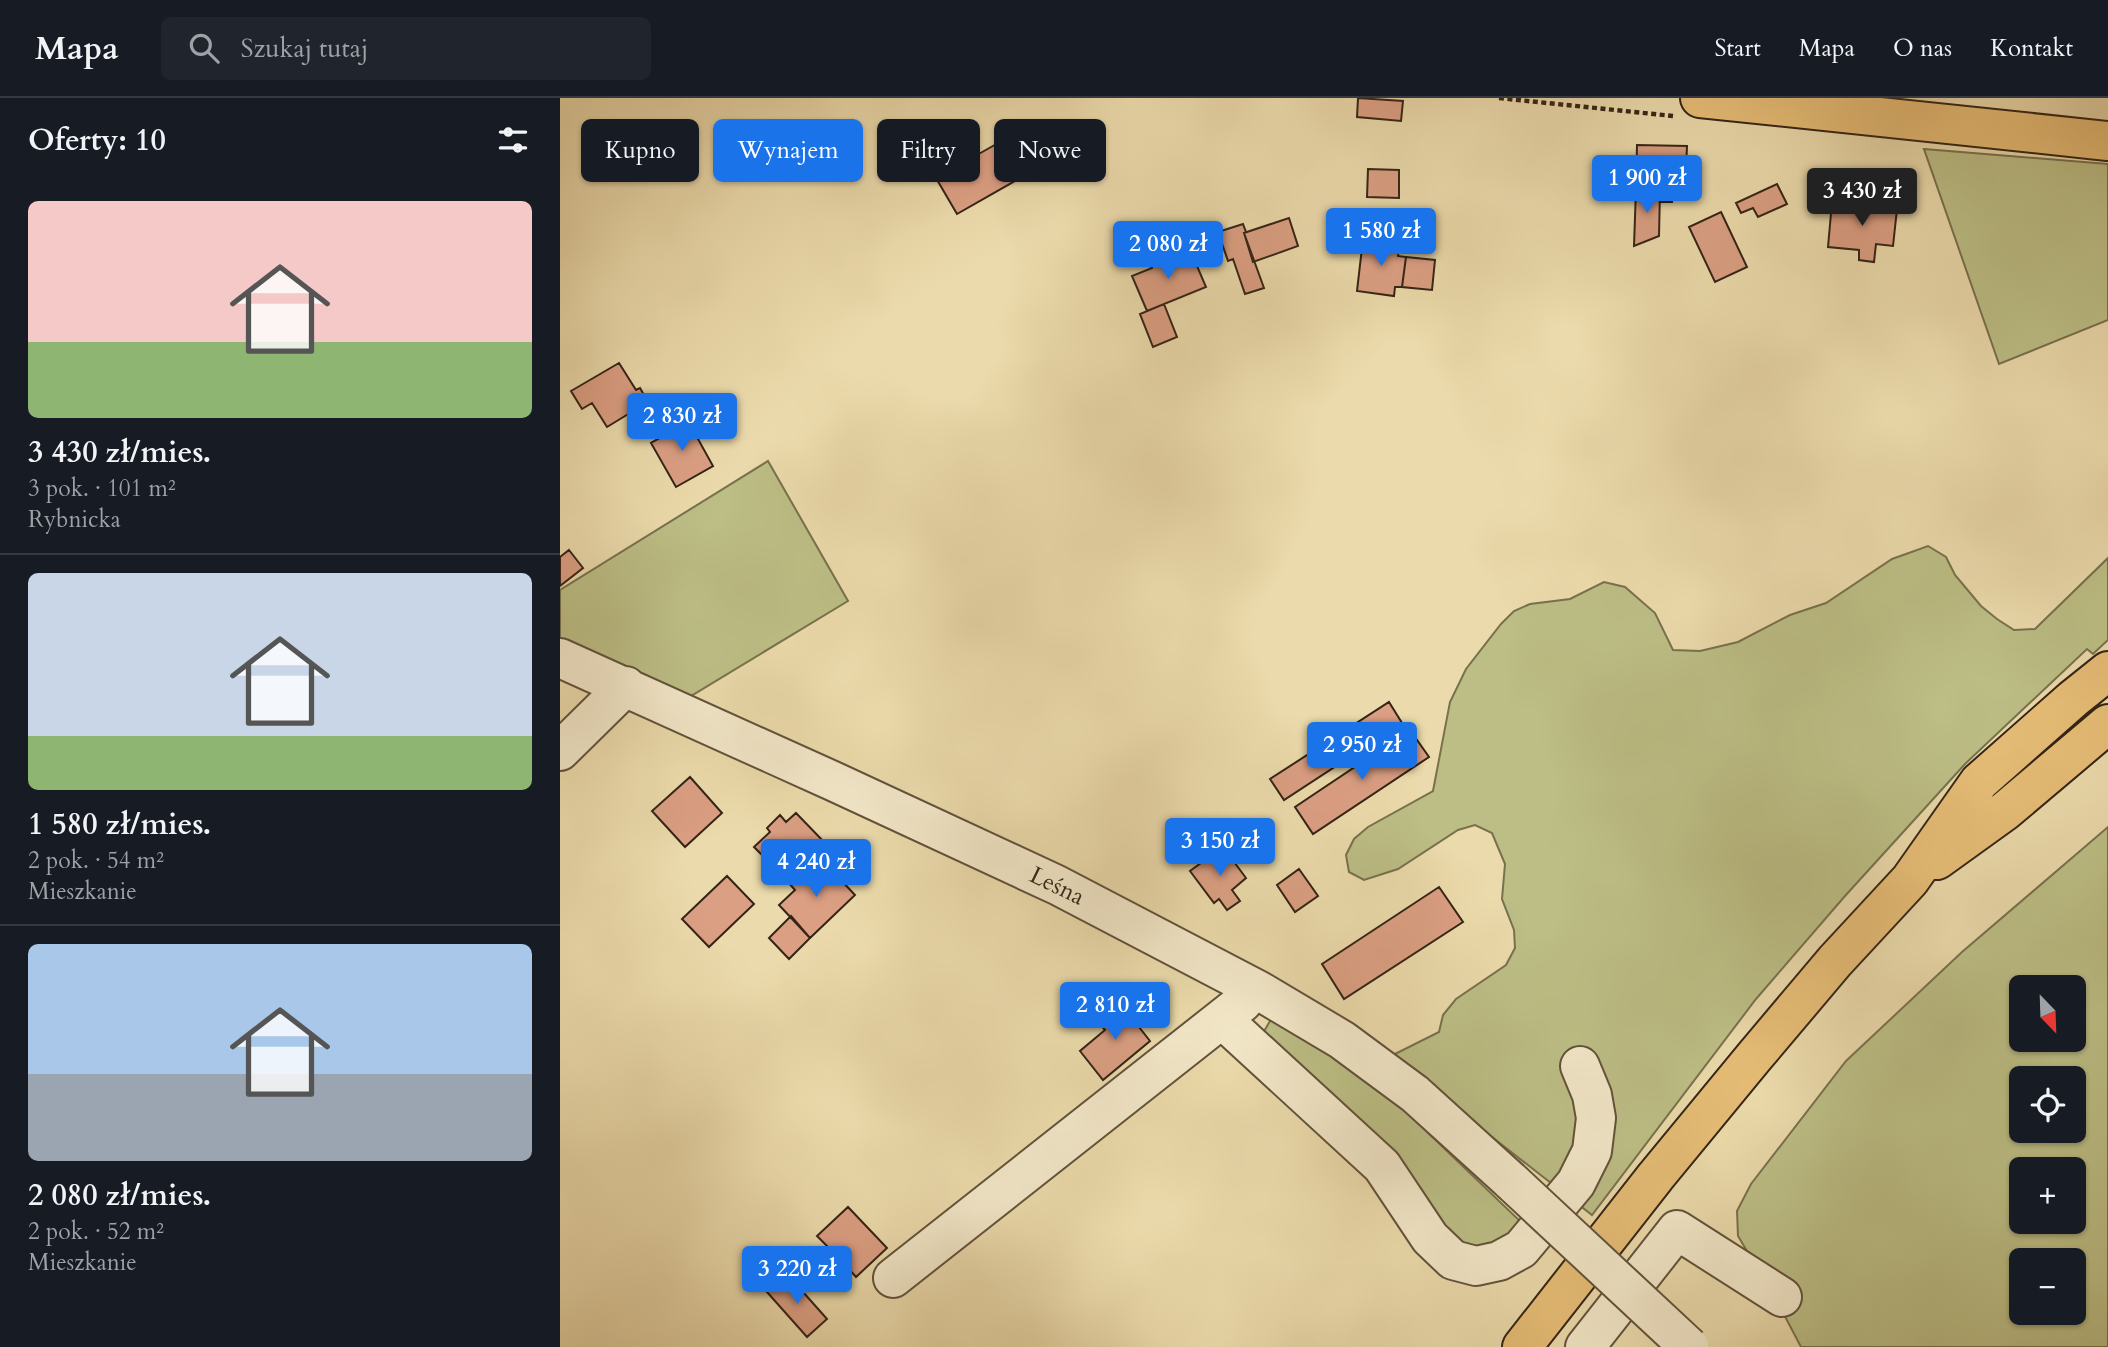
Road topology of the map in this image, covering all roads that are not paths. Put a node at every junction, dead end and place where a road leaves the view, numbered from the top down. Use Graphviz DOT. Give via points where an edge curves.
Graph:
graph roads {
  1 [pos="1700,98"];
  2 [pos="2108,141"];
  3 [pos="560,658"];
  4 [pos="2108,671"];
  5 [pos="626,686"];
  6 [pos="2108,724"];
  7 [pos="560,751"];
  8 [pos="1910,880"];
  9 [pos="1258,990"];
  10 [pos="1222,1019"];
  11 [pos="1580,1066"];
  12 [pos="893,1278"];
  13 [pos="1782,1297"];
  14 [pos="1522,1347"];
  15 [pos="1586,1347"];
  16 [pos="1689,1347"];
  1 -- 2 [label="main road"];
  3 -- 5 [label="street, Leśna"];
  4 -- 8 [label="main road" via="1979,782"];
  5 -- 7 [label="street"];
  5 -- 9 [label="street, Leśna" via="1056,885"];
  6 -- 8 [label="main road" via="2004,811"];
  8 -- 14 [label="main road" via="1754,1057"];
  9 -- 10 [label="street"];
  9 -- 16 [label="street, Leśna, bridge" via="1342,1040 1405,1087"];
  10 -- 11 [label="street" via="1382,1166 1430,1238 1453,1260 1476,1266 1521,1249 1576,1183 1592,1151 1596,1118"];
  10 -- 12 [label="street"];
  13 -- 15 [label="street" via="1676,1230"];
}
